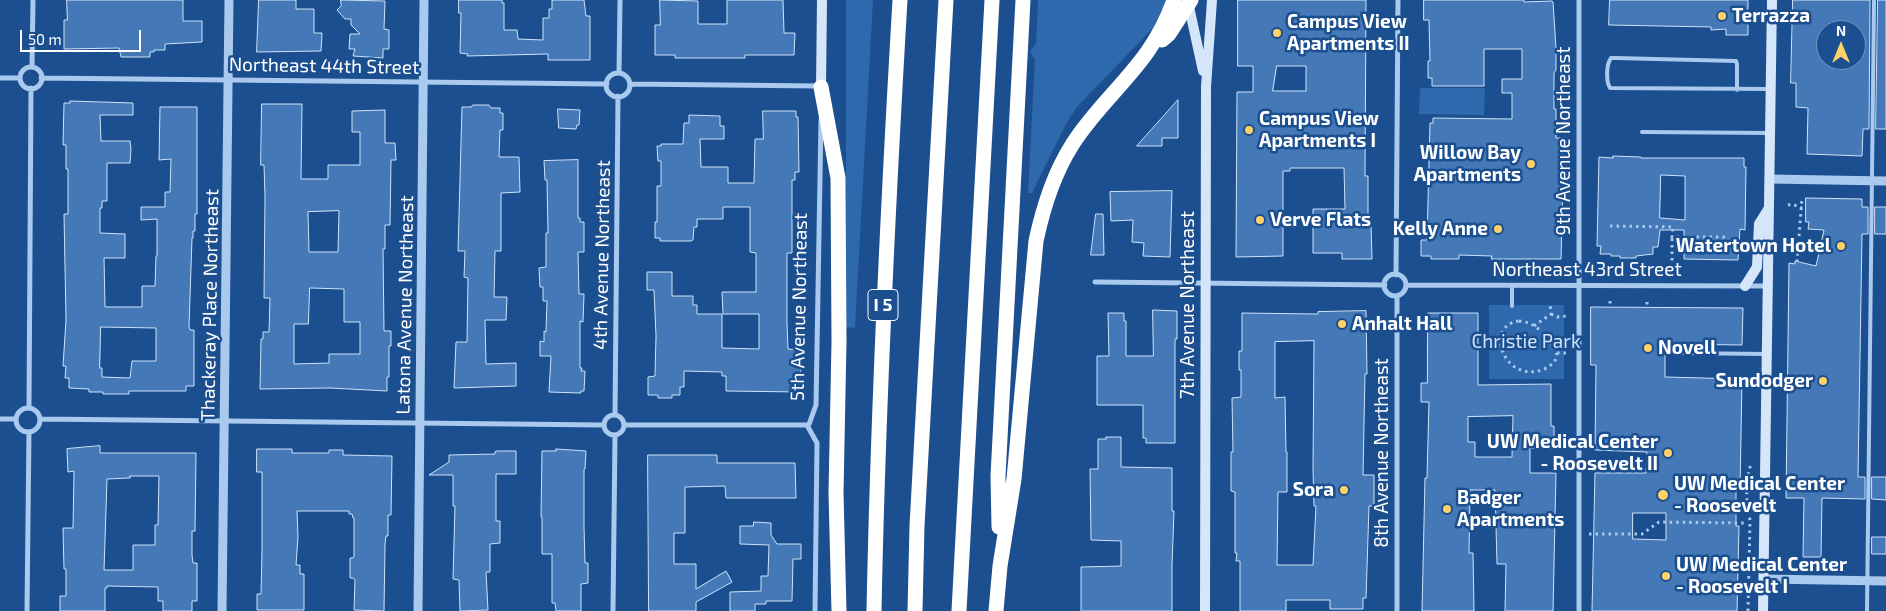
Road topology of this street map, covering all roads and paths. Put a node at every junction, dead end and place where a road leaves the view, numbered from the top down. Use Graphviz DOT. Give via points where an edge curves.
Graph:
graph roads {
  1 [pos="33,0"];
  2 [pos="229,0"];
  3 [pos="424,0"];
  4 [pos="620,0"];
  5 [pos="822,0"];
  6 [pos="900,0"];
  7 [pos="946,0"];
  8 [pos="992,0"];
  9 [pos="1023,0"];
  10 [pos="1212,0"];
  11 [pos="1398,0"];
  12 [pos="1579,0"];
  13 [pos="1772,0"];
  14 [pos="1874,0"];
  15 [pos="1185,1"];
  16 [pos="32,67"];
  17 [pos="619,73"];
  18 [pos="0,78"];
  19 [pos="20,78"];
  20 [pos="41,78"];
  21 [pos="229,81"];
  22 [pos="423,82"];
  23 [pos="606,84"];
  24 [pos="630,84"];
  25 [pos="821,86"];
  26 [pos="1206,86"];
  27 [pos="30,88"];
  28 [pos="1771,89"];
  29 [pos="1737,90"];
  30 [pos="618,96"];
  31 [pos="1642,132"];
  32 [pos="1770,134"];
  33 [pos="1770,179"];
  34 [pos="1871,181"];
  35 [pos="1886,182"];
  36 [pos="1802,198"];
  37 [pos="1788,205"];
  38 [pos="1770,207"];
  39 [pos="1802,208"];
  40 [pos="1610,226"];
  41 [pos="1672,236"];
  42 [pos="1727,237"];
  43 [pos="1798,262"];
  44 [pos="1672,267"];
  45 [pos="1396,275"];
  46 [pos="1095,282"];
  47 [pos="1206,284"];
  48 [pos="1385,285"];
  49 [pos="1406,285"];
  50 [pos="1512,285"];
  51 [pos="1745,286"];
  52 [pos="1768,286"];
  53 [pos="1580,287"];
  54 [pos="1397,296"];
  55 [pos="1610,301"];
  56 [pos="1647,302"];
  57 [pos="1550,303"];
  58 [pos="1512,306"];
  59 [pos="1610,308"];
  60 [pos="1647,308"];
  61 [pos="1551,314"];
  62 [pos="1566,316"];
  63 [pos="1534,326"];
  64 [pos="1557,352"];
  65 [pos="1566,352"];
  66 [pos="1675,353"];
  67 [pos="1767,354"];
  68 [pos="29,408"];
  69 [pos="615,415"];
  70 [pos="0,419"];
  71 [pos="16,419"];
  72 [pos="40,419"];
  73 [pos="225,420"];
  74 [pos="420,424"];
  75 [pos="603,425"];
  76 [pos="624,425"];
  77 [pos="808,425"];
  78 [pos="28,432"];
  79 [pos="615,436"];
  80 [pos="1744,523"];
  81 [pos="1589,534"];
  82 [pos="1000,566"];
  83 [pos="1764,579"];
  84 [pos="1868,581"];
  85 [pos="1886,581"];
  86 [pos="27,611"];
  87 [pos="222,611"];
  88 [pos="418,611"];
  89 [pos="613,611"];
  90 [pos="815,611"];
  91 [pos="839,611"];
  92 [pos="874,611"];
  93 [pos="915,611"];
  94 [pos="959,611"];
  95 [pos="996,611"];
  96 [pos="1205,611"];
  97 [pos="1397,611"];
  98 [pos="1579,611"];
  99 [pos="1763,611"];
  100 [pos="1867,611"];
  1 -- 16 [label="street"];
  2 -- 21 [label="street, Thackeray Place Northeast"];
  3 -- 22 [label="street, Latona Avenue Northeast"];
  4 -- 17 [label="street"];
  5 -- 25 [label="main road, 5th Avenue Northeast"];
  6 -- 92 [label="highway, I 5" via="885,258"];
  7 -- 93 [label="highway"];
  8 -- 94 [label="highway"];
  9 -- 82 [label="highway" via="998,476"];
  10 -- 26 [label="main road, 7th Avenue Northeast"];
  11 -- 45 [label="street"];
  12 -- 53 [label="street, 9th Avenue Northeast"];
  13 -- 28 [label="main road"];
  14 -- 34 [label="lane"];
  15 -- 26 [label="main road"];
  15 -- 82 [label="highway" via="1072,145 1055,178 1040,220 1033,263 1014,478"];
  16 -- 19 [label="street" via="23,70"];
  16 -- 20 [label="street" via="40,72"];
  17 -- 23 [label="street" via="609,77"];
  17 -- 24 [label="street"];
  18 -- 19 [label="street"];
  19 -- 27 [label="street" via="23,85"];
  20 -- 21 [label="street, Northeast 44th Street"];
  20 -- 27 [label="street" via="38,86"];
  21 -- 22 [label="street, Northeast 44th Street"];
  21 -- 73 [label="street, Thackeray Place Northeast"];
  22 -- 23 [label="street, Northeast 44th Street"];
  22 -- 74 [label="street, Latona Avenue Northeast"];
  23 -- 30 [label="street" via="610,94"];
  24 -- 25 [label="street"];
  24 -- 30 [label="street" via="627,92"];
  25 -- 77 [label="street, 5th Avenue Northeast" via="816,405"];
  25 -- 91 [label="highway" via="838,178 836,493"];
  26 -- 47 [label="main road, 7th Avenue Northeast"];
  27 -- 68 [label="street"];
  28 -- 29 [label="lane"];
  28 -- 32 [label="main road"];
  29 -- 29 [label="lane" via="1610,88 1608,64 1611,58 1736,61"];
  30 -- 69 [label="street, 4th Avenue Northeast"];
  31 -- 32 [label="lane"];
  32 -- 33 [label="main road"];
  33 -- 34 [label="street"];
  33 -- 38 [label="main road"];
  34 -- 35 [label="street"];
  34 -- 84 [label="lane"];
  36 -- 39 [label="path"];
  37 -- 39 [label="path"];
  38 -- 51 [label="main road" via="1759,224 1757,267"];
  38 -- 52 [label="main road"];
  39 -- 43 [label="path"];
  40 -- 41 [label="path" via="1673,226"];
  41 -- 42 [label="path"];
  41 -- 44 [label="path"];
  45 -- 48 [label="street" via="1388,277"];
  45 -- 49 [label="street" via="1404,279"];
  46 -- 47 [label="street"];
  47 -- 48 [label="street"];
  47 -- 96 [label="main road, 7th Avenue Northeast"];
  48 -- 54 [label="street" via="1388,293"];
  49 -- 50 [label="street, Northeast 43rd Street"];
  49 -- 54 [label="street" via="1403,293"];
  50 -- 53 [label="street, Northeast 43rd Street"];
  50 -- 58 [label="lane"];
  51 -- 52 [label="street, Northeast 43rd Street"];
  51 -- 53 [label="street, Northeast 43rd Street"];
  52 -- 67 [label="main road"];
  53 -- 98 [label="street, 9th Avenue Northeast"];
  54 -- 97 [label="street, 8th Avenue Northeast"];
  55 -- 59 [label="path"];
  56 -- 60 [label="path"];
  57 -- 61 [label="path"];
  61 -- 62 [label="path"];
  61 -- 63 [label="path"];
  63 -- 64 [label="path"];
  63 -- 64 [label="path" via="1519,321 1507,325 1501,346 1508,362 1525,372 1534,372 1551,366"];
  64 -- 65 [label="path"];
  66 -- 67 [label="lane"];
  67 -- 83 [label="main road"];
  68 -- 71 [label="street" via="20,410"];
  68 -- 72 [label="street" via="36,410"];
  69 -- 75 [label="street" via="607,418"];
  69 -- 76 [label="street" via="623,420"];
  70 -- 71 [label="street"];
  71 -- 78 [label="street" via="20,428"];
  72 -- 73 [label="street"];
  72 -- 78 [label="street" via="37,428"];
  73 -- 74 [label="street"];
  73 -- 87 [label="street, Thackeray Place Northeast"];
  74 -- 75 [label="street"];
  74 -- 88 [label="street, Latona Avenue Northeast"];
  75 -- 79 [label="street" via="606,433"];
  76 -- 77 [label="street"];
  76 -- 79 [label="street" via="622,433"];
  77 -- 90 [label="street, 5th Avenue Northeast" via="817,444"];
  78 -- 86 [label="street"];
  79 -- 89 [label="street"];
  80 -- 81 [label="path" via="1659,522 1642,534"];
  82 -- 95 [label="highway"];
  83 -- 84 [label="street"];
  83 -- 99 [label="main road"];
  84 -- 85 [label="street"];
  84 -- 100 [label="lane"];
}
